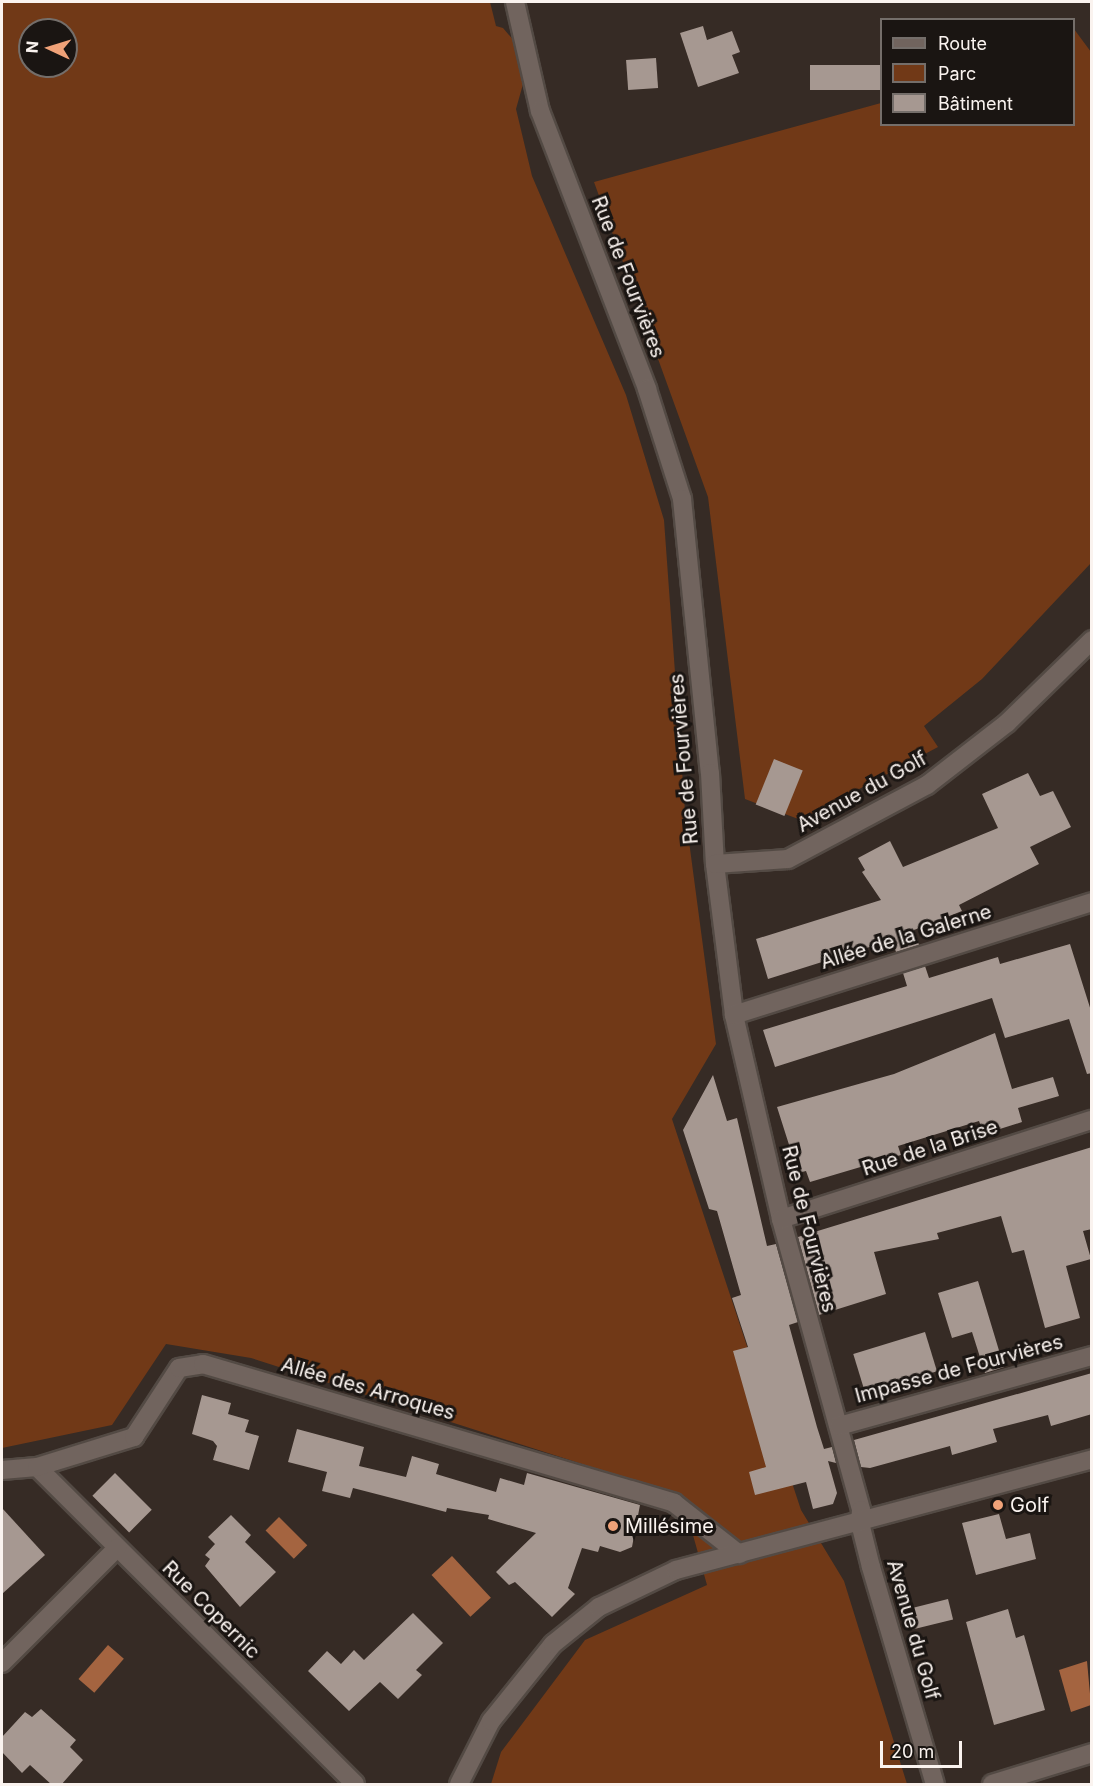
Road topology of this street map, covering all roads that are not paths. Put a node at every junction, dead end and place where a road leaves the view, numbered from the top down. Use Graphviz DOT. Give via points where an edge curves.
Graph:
graph roads {
  1 [pos="515,2"];
  2 [pos="1092,640"];
  3 [pos="715,864"];
  4 [pos="1092,902"];
  5 [pos="734,1015"];
  6 [pos="1092,1120"];
  7 [pos="781,1219"];
  8 [pos="1092,1356"];
  9 [pos="839,1426"];
  10 [pos="1092,1459"];
  11 [pos="37,1467"];
  12 [pos="2,1470"];
  13 [pos="860,1523"];
  14 [pos="117,1548"];
  15 [pos="739,1554"];
  16 [pos="2,1664"];
  17 [pos="1092,1753"];
  18 [pos="355,1785"];
  19 [pos="459,1785"];
  20 [pos="935,1785"];
  21 [pos="992,1785"];
  1 -- 3 [label="street, Rue de Fourvières" via="540,111 647,389 682,499 710,773"];
  2 -- 3 [label="street, Avenue du Golf" via="1007,723 927,785 788,859"];
  3 -- 5 [label="street, Rue de Fourvières"];
  4 -- 5 [label="street, Allée de la Galerne"];
  5 -- 7 [label="street, Rue de Fourvières"];
  6 -- 7 [label="street, Rue de la Brise"];
  7 -- 9 [label="street, Rue de Fourvières"];
  8 -- 9 [label="street, Impasse de Fourvières"];
  9 -- 13 [label="street, Rue de Fourvières" via="861,1510"];
  10 -- 13 [label="street"];
  11 -- 12 [label="street, Allée des Arroques"];
  11 -- 14 [label="street, Rue Copernic"];
  11 -- 15 [label="street, Allée des Arroques" via="134,1437 179,1368 202,1364 674,1503"];
  13 -- 15 [label="street"];
  13 -- 20 [label="street, Avenue du Golf"];
  14 -- 16 [label="street"];
  14 -- 18 [label="street, Rue Copernic"];
  15 -- 19 [label="street" via="676,1570 609,1602 552,1644 491,1721"];
  17 -- 21 [label="street"];
}
